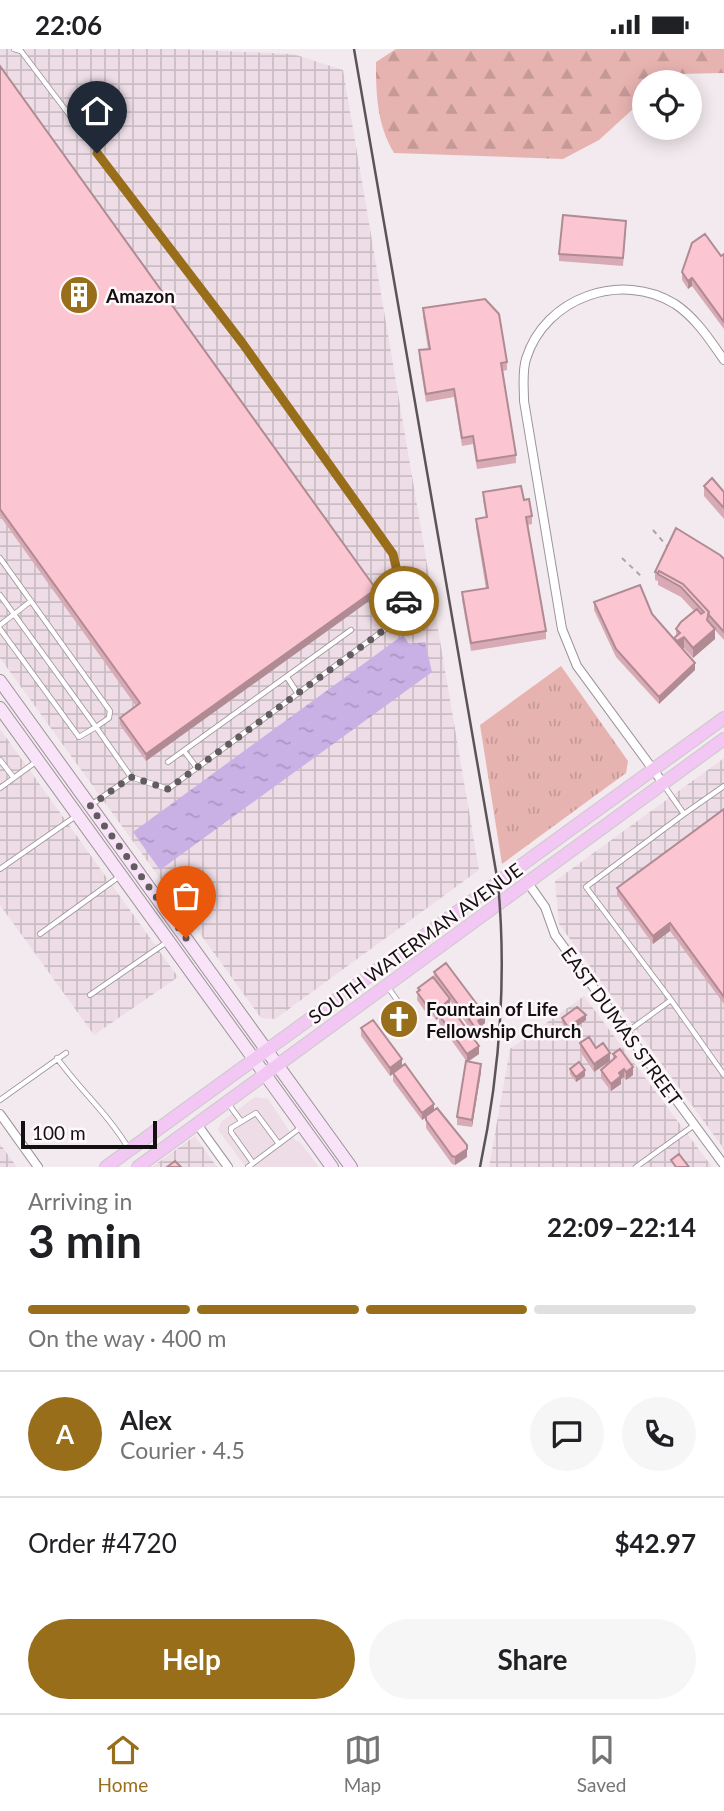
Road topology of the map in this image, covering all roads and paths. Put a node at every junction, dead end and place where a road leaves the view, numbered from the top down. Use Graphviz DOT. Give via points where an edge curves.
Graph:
graph roads {
  1 [pos="14,49"];
  2 [pos="724,360"];
  3 [pos="653,530"];
  4 [pos="671,548"];
  5 [pos="0,558"];
  6 [pos="622,558"];
  7 [pos="643,578"];
  8 [pos="0,595"];
  9 [pos="31,601"];
  10 [pos="14,615"];
  11 [pos="0,627"];
  12 [pos="351,630"];
  13 [pos="286,677"];
  14 [pos="0,681"];
  15 [pos="298,694"];
  16 [pos="0,708"];
  17 [pos="724,718"];
  18 [pos="96,727"];
  19 [pos="724,739"];
  20 [pos="184,751"];
  21 [pos="0,760"];
  22 [pos="38,761"];
  23 [pos="168,762"];
  24 [pos="197,768"];
  25 [pos="653,768"];
  26 [pos="131,777"];
  27 [pos="14,778"];
  28 [pos="663,783"];
  29 [pos="724,786"];
  30 [pos="0,788"];
  31 [pos="90,806"];
  32 [pos="684,814"];
  33 [pos="77,815"];
  34 [pos="0,870"];
  35 [pos="120,876"];
  36 [pos="528,883"];
  37 [pos="40,934"];
  38 [pos="167,941"];
  39 [pos="387,985"];
  40 [pos="90,995"];
  41 [pos="671,1000"];
  42 [pos="402,1007"];
  43 [pos="627,1032"];
  44 [pos="266,1050"];
  45 [pos="66,1053"];
  46 [pos="57,1058"];
  47 [pos="253,1060"];
  48 [pos="277,1066"];
  49 [pos="265,1075"];
  50 [pos="724,1075"];
  51 [pos="0,1101"];
  52 [pos="227,1102"];
  53 [pos="0,1114"];
  54 [pos="241,1121"];
  55 [pos="197,1124"];
  56 [pos="694,1125"];
  57 [pos="302,1126"];
  58 [pos="279,1144"];
  59 [pos="130,1150"];
  60 [pos="253,1163"];
  61 [pos="724,1165"];
  62 [pos="38,1167"];
  63 [pos="106,1167"];
  64 [pos="138,1167"];
  65 [pos="228,1167"];
  66 [pos="248,1167"];
  67 [pos="332,1167"];
  68 [pos="351,1167"];
  69 [pos="636,1167"];
  1 -- 15 [label="lane" via="21,51 243,344 393,554 407,613"];
  2 -- 25 [label="street" via="690,316 637,289 614,289 575,301 538,334 526,359 524,401 562,629 577,666"];
  3 -- 4 [label="path"];
  5 -- 9 [label="lane"];
  6 -- 7 [label="path"];
  8 -- 10 [label="lane"];
  9 -- 10 [label="lane"];
  9 -- 18 [label="lane" via="110,711 109,718"];
  10 -- 11 [label="lane"];
  10 -- 18 [label="lane"];
  11 -- 18 [label="lane" via="79,737"];
  12 -- 13 [label="lane"];
  13 -- 15 [label="lane"];
  13 -- 20 [label="lane"];
  14 -- 31 [label="main road"];
  15 -- 24 [label="lane"];
  16 -- 22 [label="main road"];
  17 -- 25 [label="main road, SOUTH WATERMAN AVENUE"];
  18 -- 26 [label="lane"];
  19 -- 28 [label="main road, SOUTH WATERMAN AVENUE"];
  20 -- 23 [label="lane"];
  20 -- 24 [label="lane"];
  21 -- 27 [label="lane"];
  22 -- 27 [label="lane"];
  22 -- 33 [label="main road"];
  24 -- 26 [label="lane" via="168,789"];
  25 -- 28 [label="street"];
  25 -- 44 [label="main road, SOUTH WATERMAN AVENUE"];
  26 -- 31 [label="lane"];
  27 -- 30 [label="lane"];
  28 -- 32 [label="lane"];
  28 -- 36 [label="main road, SOUTH WATERMAN AVENUE"];
  29 -- 32 [label="lane"];
  31 -- 33 [label="main road"];
  31 -- 44 [label="main road"];
  32 -- 41 [label="lane" via="586,887"];
  33 -- 34 [label="lane"];
  33 -- 35 [label="main road"];
  35 -- 37 [label="lane"];
  35 -- 38 [label="main road"];
  36 -- 39 [label="main road, SOUTH WATERMAN AVENUE"];
  36 -- 43 [label="street, EAST DUMAS STREET" via="545,907 555,935"];
  38 -- 40 [label="lane"];
  38 -- 47 [label="main road"];
  39 -- 42 [label="lane"];
  39 -- 48 [label="main road, SOUTH WATERMAN AVENUE"];
  41 -- 43 [label="lane"];
  41 -- 50 [label="lane"];
  43 -- 56 [label="street, EAST DUMAS STREET"];
  44 -- 47 [label="main road, SOUTH WATERMAN AVENUE"];
  44 -- 48 [label="main road"];
  45 -- 46 [label="lane"];
  46 -- 51 [label="lane"];
  46 -- 59 [label="lane" via="110,1118"];
  47 -- 49 [label="main road"];
  47 -- 59 [label="main road, SOUTH WATERMAN AVENUE"];
  48 -- 49 [label="main road, SOUTH WATERMAN AVENUE"];
  48 -- 68 [label="main road"];
  49 -- 52 [label="main road, SOUTH WATERMAN AVENUE"];
  49 -- 57 [label="main road"];
  52 -- 54 [label="lane"];
  52 -- 55 [label="main road, SOUTH WATERMAN AVENUE"];
  53 -- 62 [label="street"];
  54 -- 58 [label="lane" via="256,1114"];
  54 -- 60 [label="lane" via="231,1132"];
  55 -- 64 [label="main road, SOUTH WATERMAN AVENUE"];
  55 -- 65 [label="street"];
  56 -- 61 [label="street, EAST DUMAS STREET"];
  56 -- 69 [label="lane"];
  57 -- 58 [label="lane"];
  57 -- 67 [label="main road"];
  58 -- 60 [label="lane"];
  59 -- 63 [label="main road, SOUTH WATERMAN AVENUE"];
  60 -- 66 [label="lane"];
}
